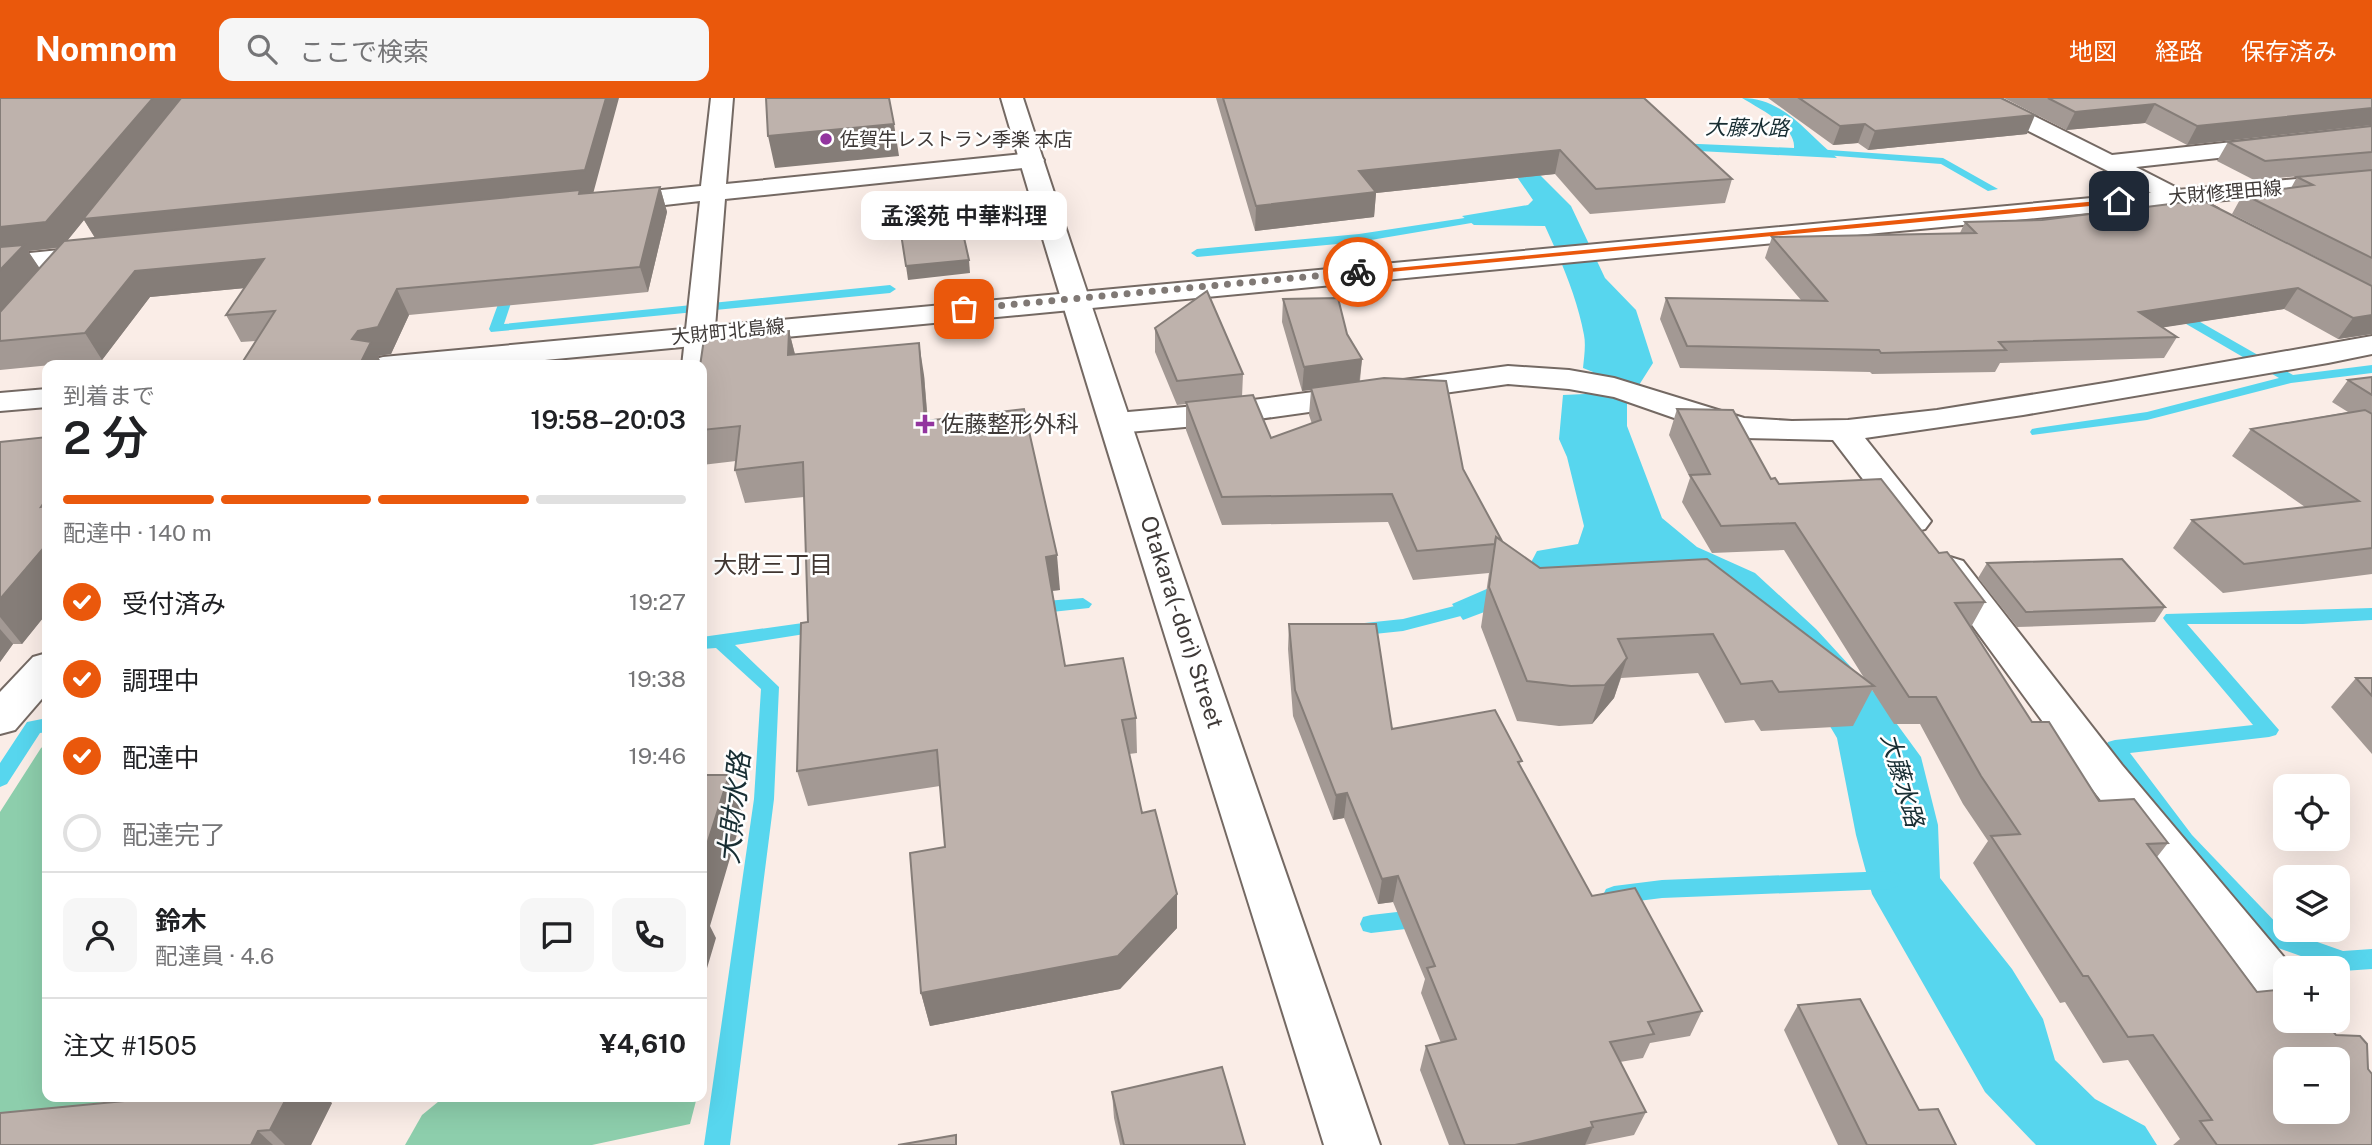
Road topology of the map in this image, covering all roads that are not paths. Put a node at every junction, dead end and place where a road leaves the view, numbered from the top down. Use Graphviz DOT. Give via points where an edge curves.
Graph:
graph roads {
  1 [pos="722,98"];
  2 [pos="1012,98"];
  3 [pos="1980,98"];
  4 [pos="2372,134"];
  5 [pos="1032,160"];
  6 [pos="2109,163"];
  7 [pos="2372,178"];
  8 [pos="711,193"];
  9 [pos="2173,196"];
  10 [pos="595,204"];
  11 [pos="2227,224"];
  12 [pos="96,225"];
  13 [pos="126,251"];
  14 [pos="71,257"];
  15 [pos="0,264"];
  16 [pos="46,285"];
  17 [pos="1074,299"];
  18 [pos="701,316"];
  19 [pos="2372,345"];
  20 [pos="421,360"];
  21 [pos="697,360"];
  22 [pos="42,398"];
  23 [pos="0,402"];
  24 [pos="1117,423"];
  25 [pos="1842,430"];
  26 [pos="42,673"];
  27 [pos="0,719"];
  28 [pos="2273,979"];
  29 [pos="1352,1145"];
  1 -- 8 [label="street"];
  2 -- 5 [label="street, Otakara(-dori) Street"];
  3 -- 6 [label="street"];
  4 -- 6 [label="street"];
  5 -- 8 [label="street"];
  5 -- 17 [label="street, Otakara(-dori) Street"];
  6 -- 9 [label="street"];
  7 -- 9 [label="street, 大財修理田線"];
  8 -- 10 [label="street"];
  8 -- 18 [label="street"];
  9 -- 11 [label="street"];
  9 -- 17 [label="street, 大財修理田線"];
  12 -- 14 [label="street"];
  13 -- 14 [label="street"];
  14 -- 15 [label="street"];
  14 -- 16 [label="street"];
  17 -- 18 [label="street, 大財町北島線"];
  17 -- 24 [label="street, Otakara(-dori) Street"];
  18 -- 20 [label="street, 大財町北島線"];
  18 -- 21 [label="street"];
  19 -- 25 [label="street" via="2247,370"];
  22 -- 23 [label="street"];
  24 -- 25 [label="street" via="1230,413 1508,375 1582,381 1632,392 1743,428"];
  24 -- 29 [label="street, Otakara(-dori) Street"];
  25 -- 28 [label="street" via="2108,777"];
  26 -- 27 [label="street"];
}
